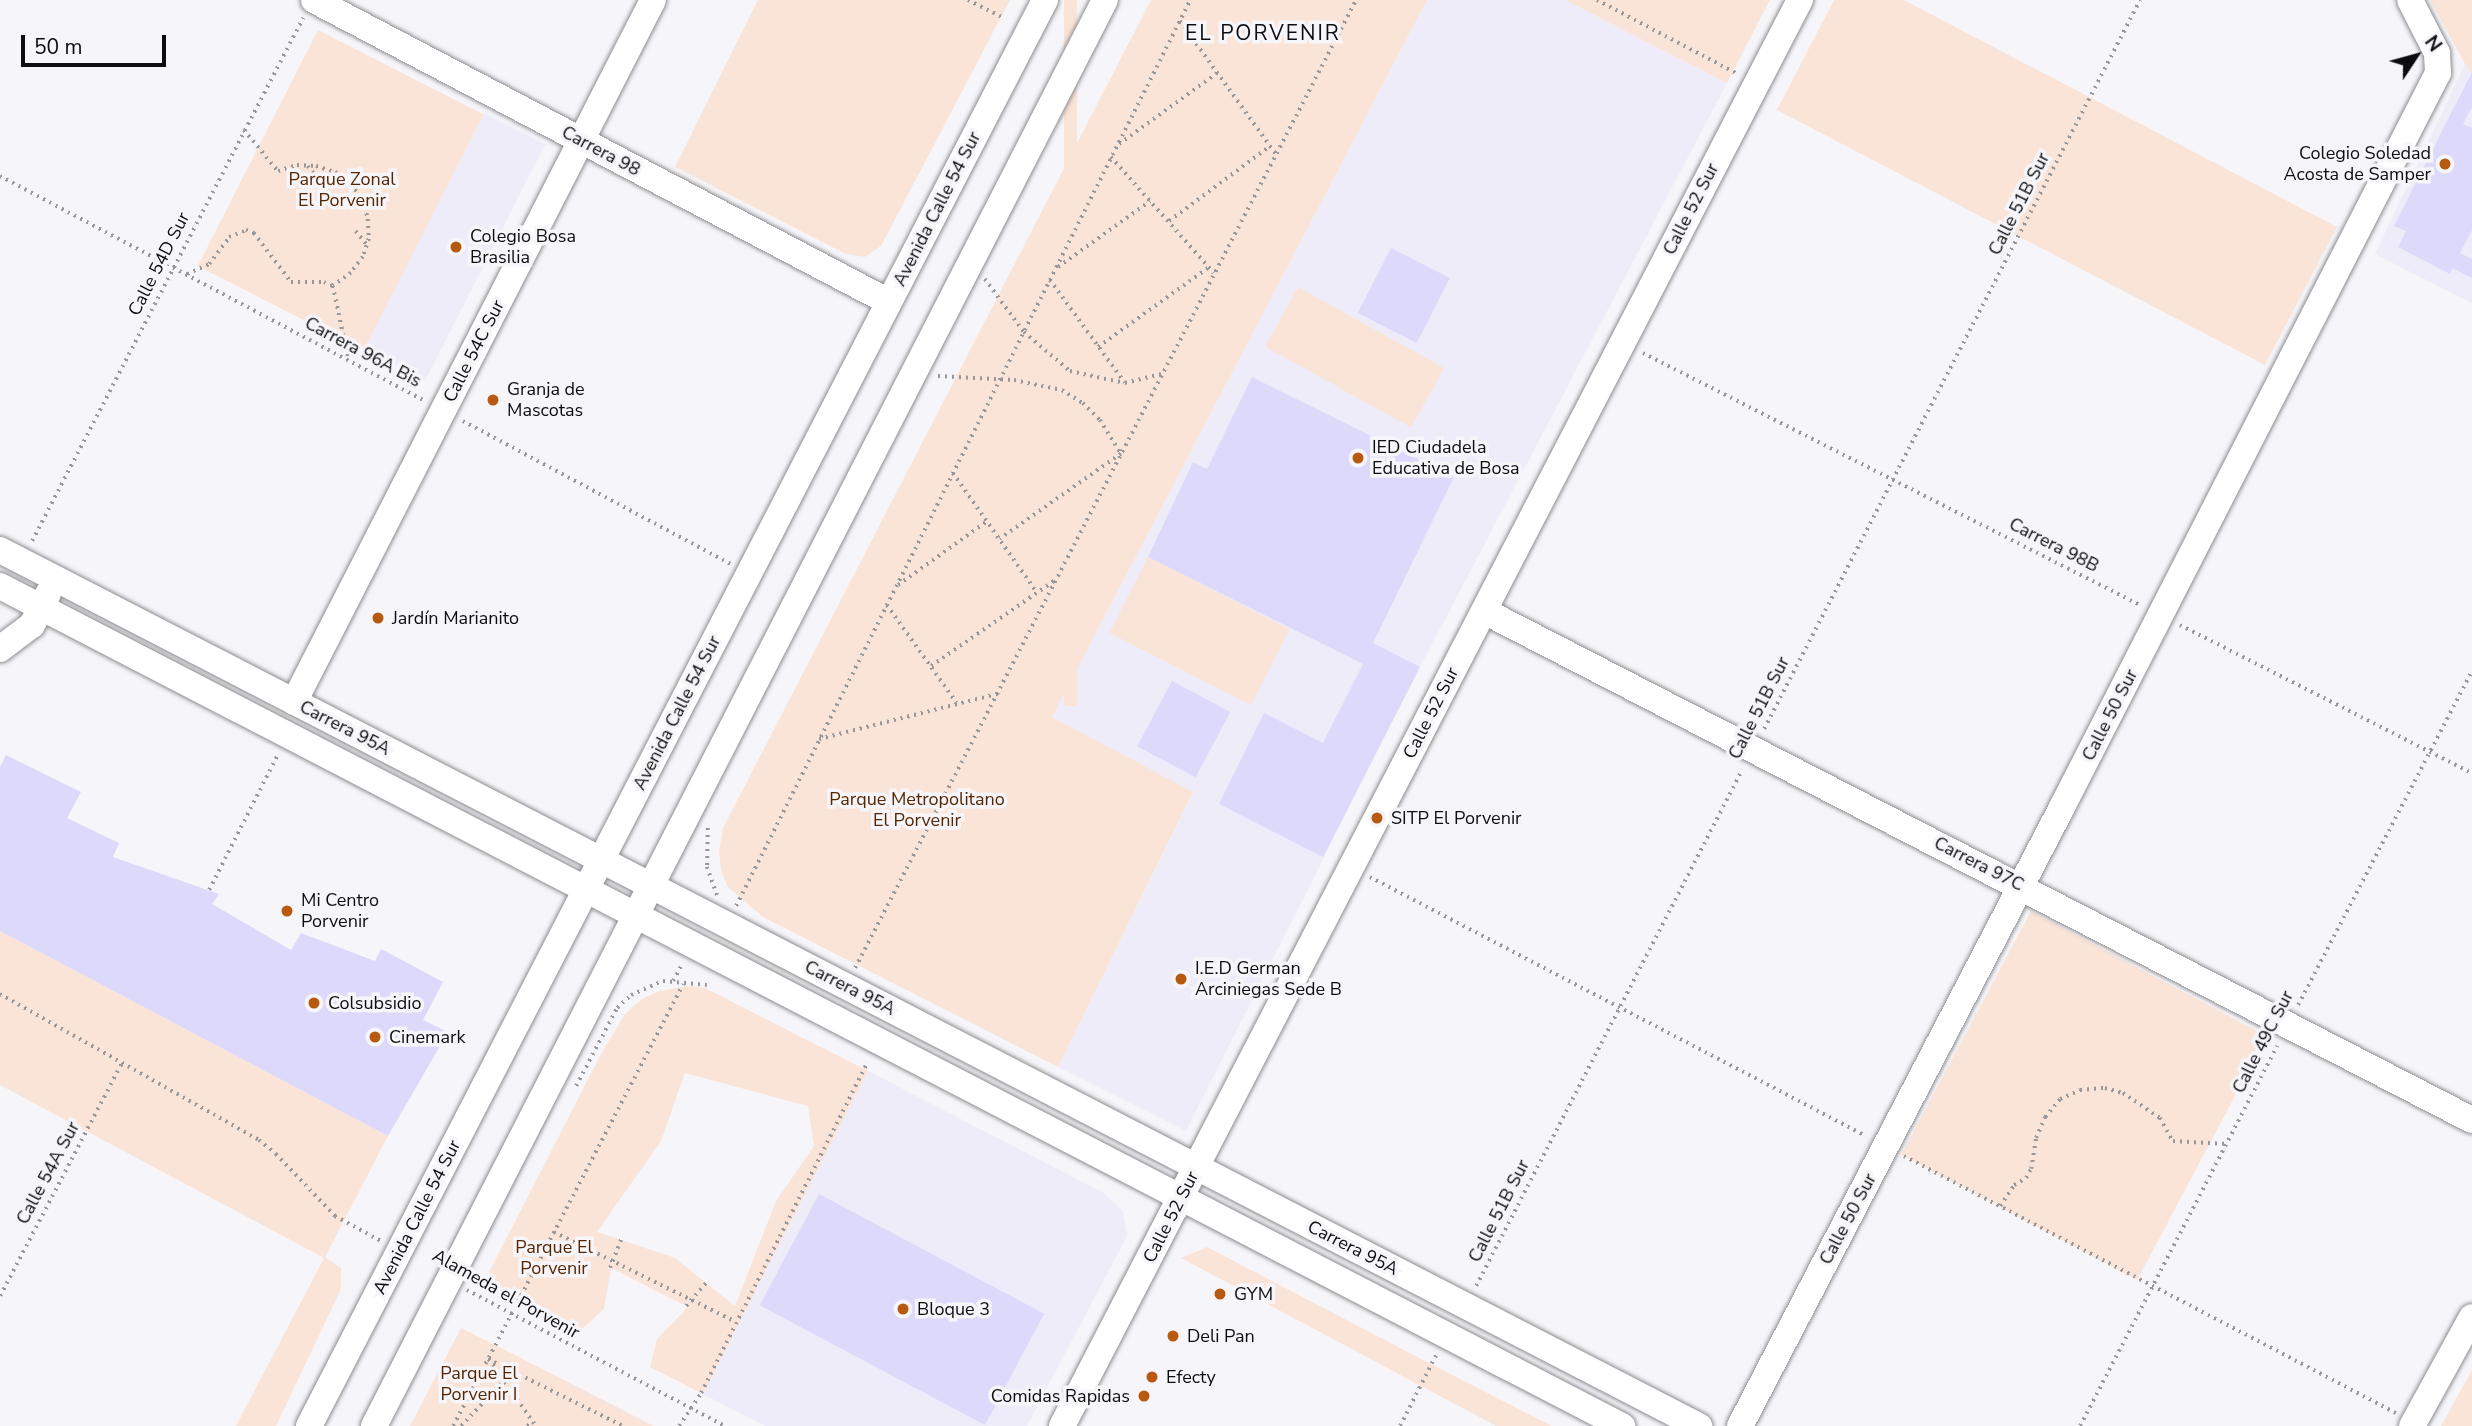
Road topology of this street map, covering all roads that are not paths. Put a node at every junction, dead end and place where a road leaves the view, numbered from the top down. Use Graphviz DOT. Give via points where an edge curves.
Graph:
graph roads {
  1 [pos="653,0"];
  2 [pos="1045,0"];
  3 [pos="1105,0"];
  4 [pos="1800,0"];
  5 [pos="2410,0"];
  6 [pos="310,6"];
  7 [pos="581,141"];
  8 [pos="889,302"];
  9 [pos="18,551"];
  10 [pos="50,576"];
  11 [pos="0,579"];
  12 [pos="0,586"];
  13 [pos="43,608"];
  14 [pos="1484,611"];
  15 [pos="0,649"];
  16 [pos="294,702"];
  17 [pos="601,860"];
  18 [pos="651,886"];
  19 [pos="2022,886"];
  20 [pos="586,890"];
  21 [pos="636,915"];
  22 [pos="2472,1120"];
  23 [pos="1196,1167"];
  24 [pos="1181,1197"];
  25 [pos="2472,1317"];
  26 [pos="309,1426"];
  27 [pos="374,1426"];
  28 [pos="1062,1426"];
  29 [pos="1622,1426"];
  30 [pos="1699,1426"];
  31 [pos="1740,1426"];
  32 [pos="2412,1426"];
  1 -- 7 [label="street, Calle 54C Sur"];
  2 -- 8 [label="street, Avenida Calle 54 Sur"];
  3 -- 18 [label="street"];
  4 -- 14 [label="street, Calle 52 Sur"];
  5 -- 19 [label="street, Calle 50 Sur" via="2437,53 2438,73"];
  6 -- 7 [label="street, Carrera 98"];
  7 -- 8 [label="street, Carrera 98"];
  7 -- 16 [label="street, Calle 54C Sur"];
  8 -- 17 [label="street, Avenida Calle 54 Sur"];
  9 -- 10 [label="street, Carrera 95A"];
  9 -- 11 [label="street"];
  10 -- 13 [label="street"];
  10 -- 16 [label="street, Carrera 95A"];
  12 -- 13 [label="street, Carrera 95A"];
  13 -- 15 [label="street" via="32,625"];
  13 -- 20 [label="street, Carrera 95A"];
  14 -- 19 [label="street, Carrera 97C"];
  14 -- 23 [label="street, Calle 52 Sur"];
  16 -- 17 [label="street, Carrera 95A"];
  17 -- 18 [label="street, Carrera 95A"];
  17 -- 20 [label="street, Avenida Calle 54 Sur"];
  18 -- 21 [label="street"];
  18 -- 23 [label="street, Carrera 95A"];
  19 -- 22 [label="street, Carrera 97C"];
  19 -- 31 [label="street, Calle 50 Sur"];
  20 -- 21 [label="street, Carrera 95A"];
  20 -- 26 [label="street, Avenida Calle 54 Sur"];
  21 -- 24 [label="street, Carrera 95A"];
  21 -- 27 [label="street" via="460,1289"];
  23 -- 24 [label="street, Calle 52 Sur"];
  23 -- 30 [label="street, Carrera 95A"];
  24 -- 28 [label="street, Calle 52 Sur"];
  24 -- 29 [label="street, Carrera 95A"];
  25 -- 32 [label="street"];
}
